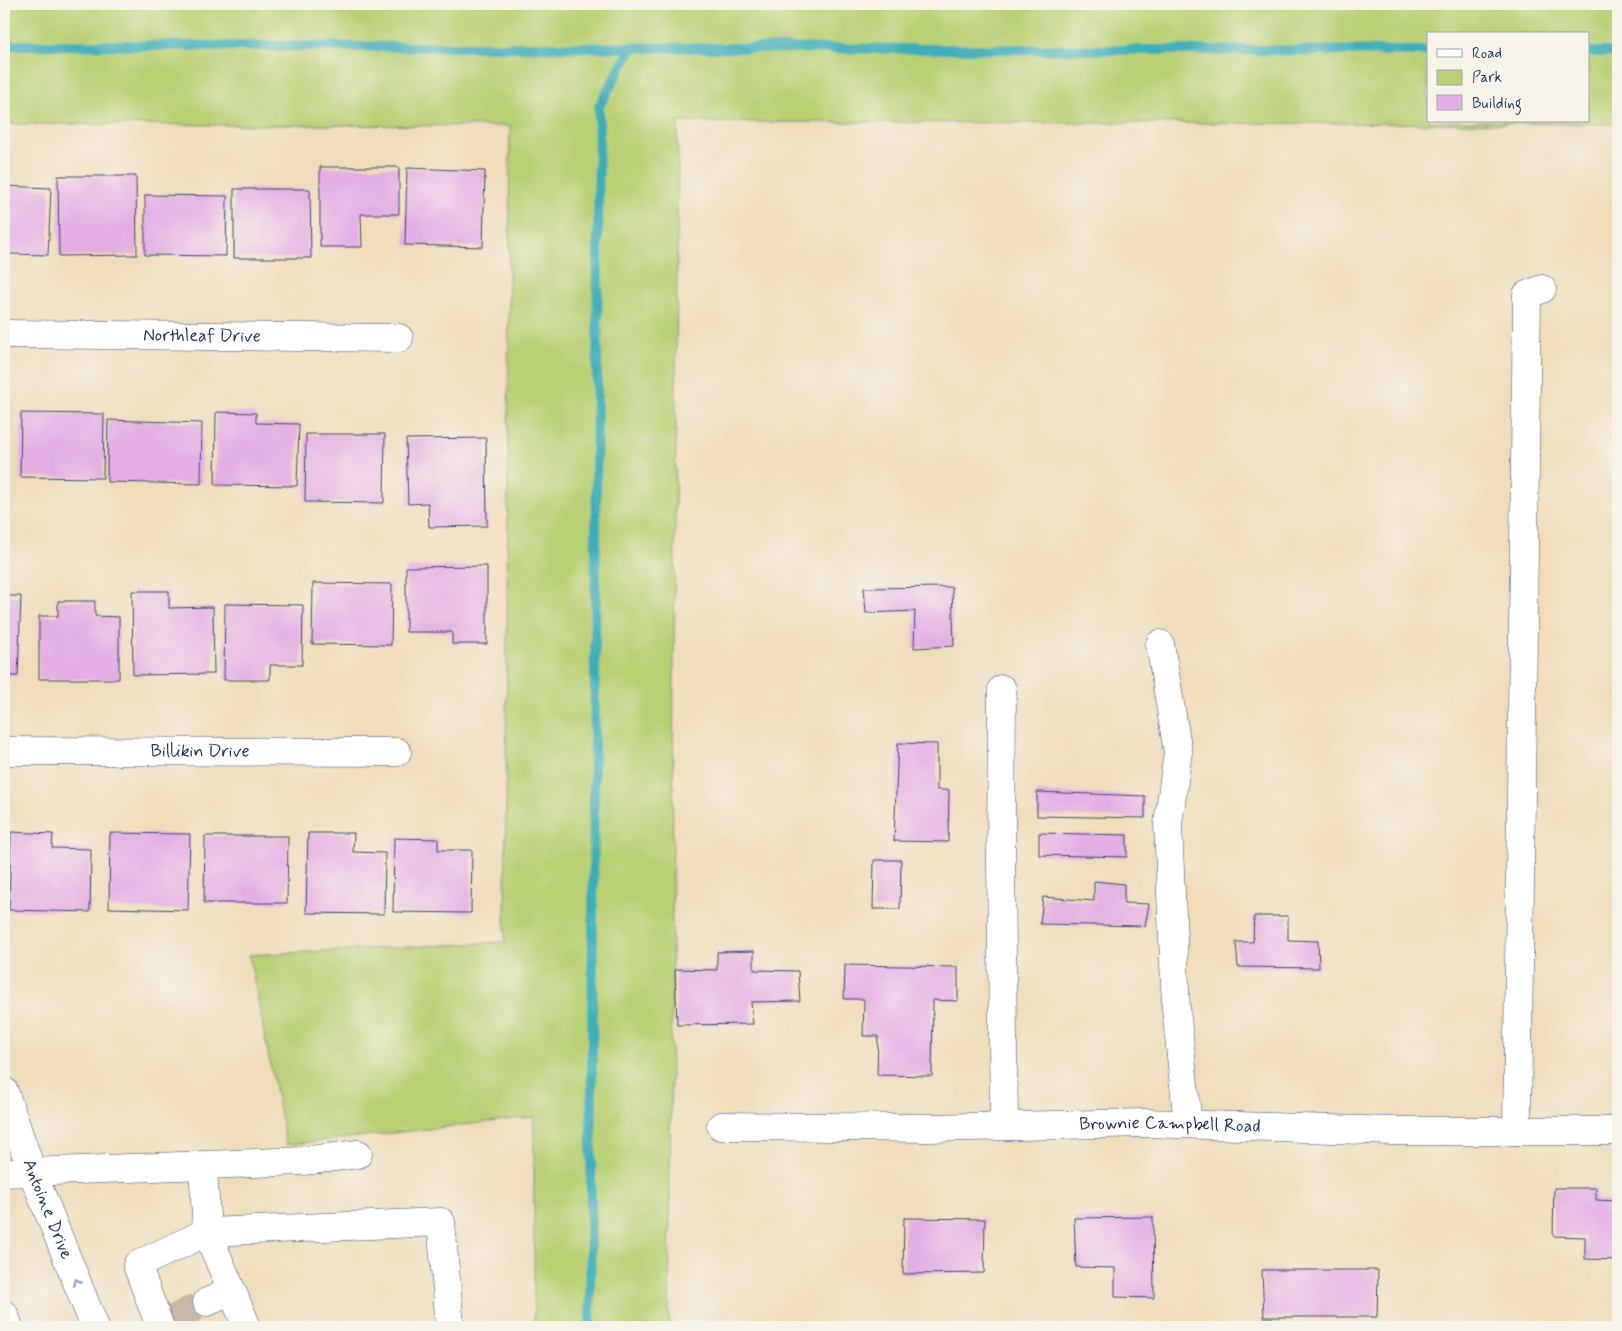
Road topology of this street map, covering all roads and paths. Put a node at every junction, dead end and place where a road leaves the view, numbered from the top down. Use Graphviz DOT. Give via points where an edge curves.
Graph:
graph roads {
  1 [pos="1542,289"];
  2 [pos="4,334"];
  3 [pos="400,338"];
  4 [pos="1160,644"];
  5 [pos="1002,688"];
  6 [pos="4,751"];
  7 [pos="397,752"];
  8 [pos="4,1091"];
  9 [pos="1188,1124"];
  10 [pos="721,1126"];
  11 [pos="1004,1126"];
  12 [pos="1517,1131"];
  13 [pos="1618,1131"];
  14 [pos="358,1154"];
  15 [pos="203,1166"];
  16 [pos="4,1173"];
  17 [pos="33,1174"];
  18 [pos="207,1232"];
  19 [pos="232,1291"];
  20 [pos="207,1302"];
  21 [pos="4,1314"];
  22 [pos="164,1324"];
  23 [pos="9,1327"];
  24 [pos="95,1327"];
  25 [pos="246,1327"];
  26 [pos="450,1327"];
  1 -- 12 [label="street" via="1527,295"];
  2 -- 3 [label="street, Northleaf Drive"];
  4 -- 9 [label="street" via="1178,752 1168,824 1176,1008"];
  5 -- 11 [label="street"];
  6 -- 7 [label="street, Billikin Drive"];
  8 -- 17 [label="street, Antoine Drive"];
  9 -- 11 [label="street, Brownie Campbell Road"];
  9 -- 12 [label="street, Brownie Campbell Road"];
  10 -- 11 [label="street, Brownie Campbell Road"];
  12 -- 13 [label="street, Brownie Campbell Road"];
  14 -- 15 [label="street" via="303,1161"];
  15 -- 17 [label="street"];
  15 -- 18 [label="street"];
  16 -- 17 [label="street"];
  24 -- 17 [label="street, Antoine Drive, one-way"];
  18 -- 19 [label="street"];
  18 -- 22 [label="street" via="137,1265"];
  18 -- 26 [label="street" via="441,1222"];
  19 -- 20 [label="street"];
  19 -- 25 [label="street"];
  21 -- 23 [label="street"];
}
